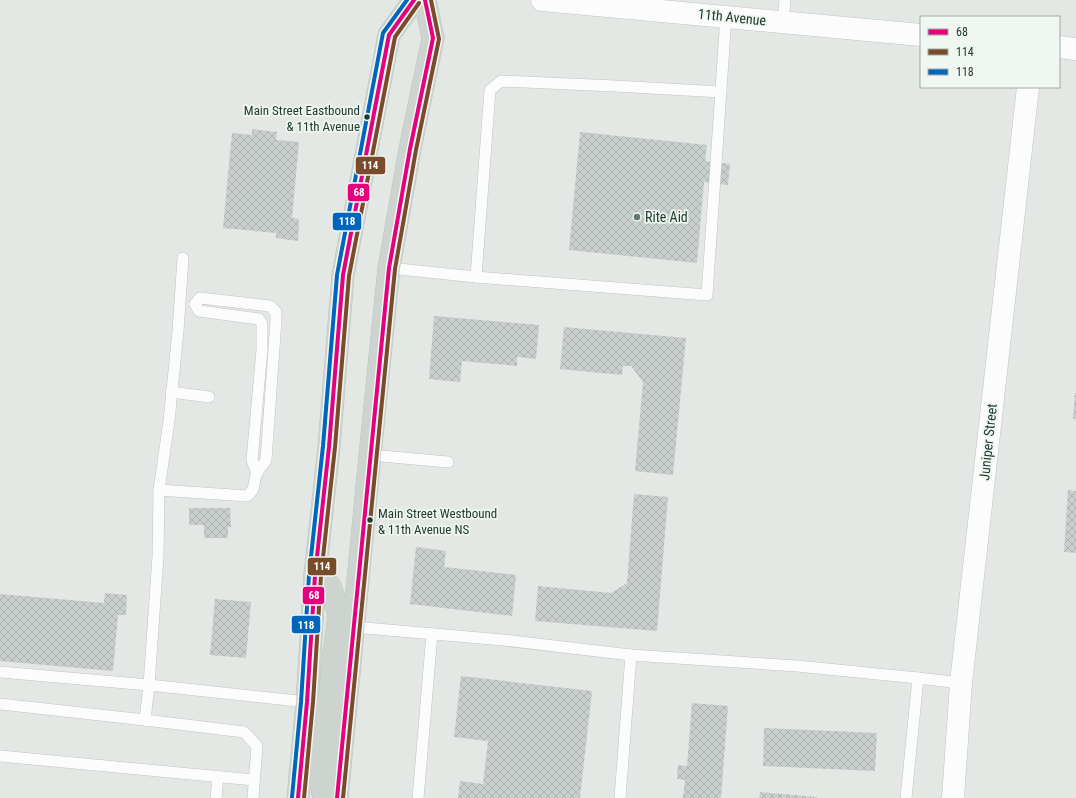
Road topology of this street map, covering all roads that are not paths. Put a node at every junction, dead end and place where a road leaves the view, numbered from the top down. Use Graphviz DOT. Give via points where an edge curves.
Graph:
graph roads {
  1 [pos="414,0"];
  2 [pos="425,0"];
  3 [pos="542,0"];
  4 [pos="785,0"];
  5 [pos="597,2"];
  6 [pos="726,16"];
  7 [pos="783,22"];
  8 [pos="920,35"];
  9 [pos="1060,47"];
  10 [pos="1076,49"];
  11 [pos="1028,88"];
  12 [pos="721,92"];
  13 [pos="183,258"];
  14 [pos="389,268"];
  15 [pos="476,277"];
  16 [pos="180,302"];
  17 [pos="195,304"];
  18 [pos="171,392"];
  19 [pos="209,397"];
  20 [pos="370,455"];
  21 [pos="448,462"];
  22 [pos="257,474"];
  23 [pos="159,490"];
  24 [pos="316,575"];
  25 [pos="354,627"];
  26 [pos="432,634"];
  27 [pos="631,655"];
  28 [pos="0,672"];
  29 [pos="918,678"];
  30 [pos="961,683"];
  31 [pos="149,685"];
  32 [pos="307,702"];
  33 [pos="0,704"];
  34 [pos="145,720"];
  35 [pos="0,756"];
  36 [pos="218,776"];
  37 [pos="254,780"];
  38 [pos="216,798"];
  39 [pos="253,798"];
  40 [pos="298,798"];
  41 [pos="324,798"];
  42 [pos="337,798"];
  43 [pos="418,798"];
  44 [pos="620,798"];
  45 [pos="906,798"];
  46 [pos="953,798"];
  1 -- 24 [label="main road" via="389,35 343,275"];
  2 -- 14 [label="main road" via="433,38"];
  3 -- 5 [label="street, 11th Avenue"];
  4 -- 7 [label="lane"];
  5 -- 6 [label="street, 11th Avenue"];
  6 -- 7 [label="street, 11th Avenue"];
  6 -- 12 [label="lane"];
  7 -- 8 [label="street, 11th Avenue"];
  9 -- 10 [label="street"];
  11 -- 30 [label="street, Juniper Street"];
  12 -- 15 [label="lane" via="501,81 490,90"];
  12 -- 15 [label="lane" via="707,295"];
  13 -- 16 [label="lane"];
  14 -- 15 [label="lane"];
  14 -- 20 [label="main road"];
  16 -- 17 [label="lane"];
  16 -- 18 [label="lane"];
  17 -- 22 [label="lane" via="199,311 259,319 262,324 252,460"];
  17 -- 22 [label="lane" via="200,298 270,306 276,312 266,460"];
  18 -- 19 [label="lane"];
  18 -- 23 [label="lane"];
  20 -- 21 [label="lane"];
  20 -- 25 [label="main road"];
  22 -- 23 [label="lane" via="254,488 246,496"];
  23 -- 31 [label="lane" via="158,556"];
  24 -- 32 [label="main road"];
  24 -- 41 [label="main road" via="330,586 338,614 321,785"];
  25 -- 26 [label="lane"];
  25 -- 42 [label="main road"];
  26 -- 27 [label="lane"];
  26 -- 43 [label="lane"];
  27 -- 29 [label="lane" via="797,666"];
  27 -- 44 [label="lane"];
  28 -- 31 [label="lane"];
  29 -- 30 [label="lane"];
  29 -- 45 [label="lane"];
  30 -- 46 [label="street, Juniper Street"];
  31 -- 32 [label="lane"];
  31 -- 34 [label="lane"];
  32 -- 40 [label="main road"];
  33 -- 34 [label="lane"];
  34 -- 37 [label="lane" via="244,732 257,746"];
  35 -- 36 [label="lane"];
  36 -- 37 [label="lane"];
  36 -- 38 [label="lane"];
  37 -- 39 [label="lane"];
}
